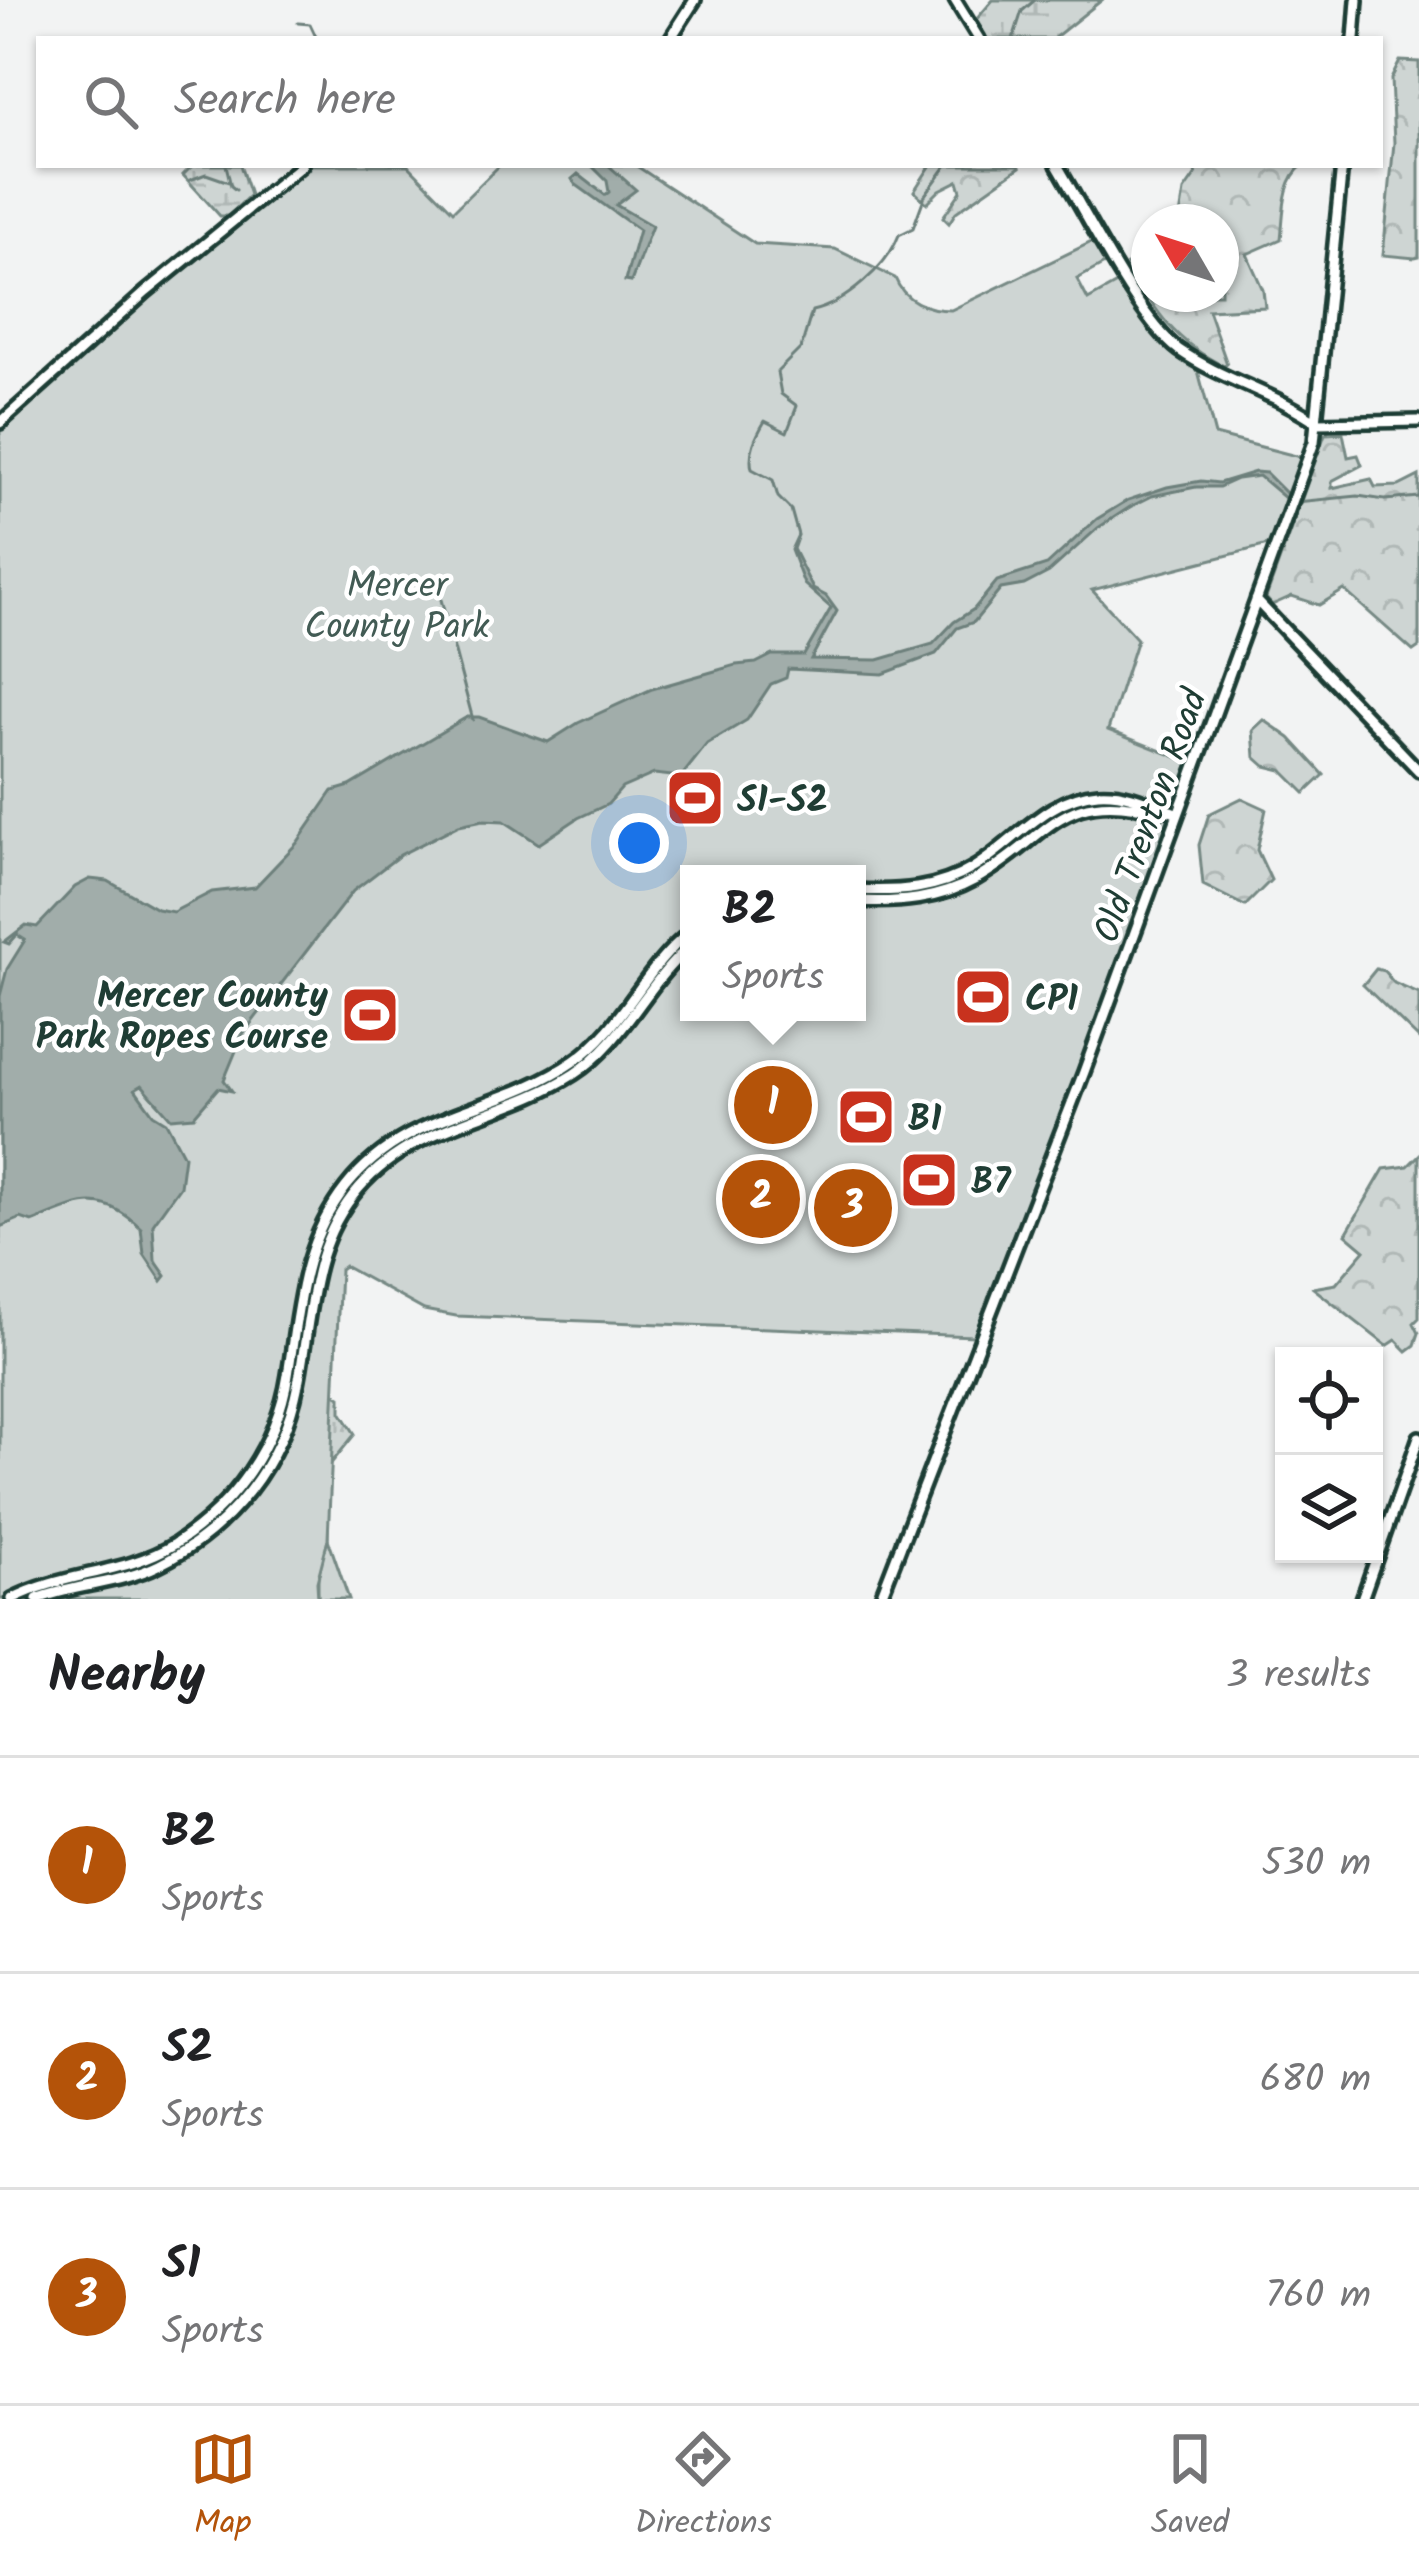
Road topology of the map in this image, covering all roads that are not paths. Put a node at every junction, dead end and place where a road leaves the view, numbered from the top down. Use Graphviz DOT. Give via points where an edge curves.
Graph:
graph roads {
  1 [pos="695,0"];
  2 [pos="955,0"];
  3 [pos="1357,0"];
  4 [pos="672,36"];
  5 [pos="977,36"];
  6 [pos="1354,36"];
  7 [pos="298,168"];
  8 [pos="1059,168"];
  9 [pos="1342,168"];
  10 [pos="1419,421"];
  11 [pos="0,423"];
  12 [pos="1318,424"];
  13 [pos="1342,424"];
  14 [pos="1312,447"];
  15 [pos="1256,600"];
  16 [pos="1270,614"];
  17 [pos="1250,616"];
  18 [pos="1419,771"];
  19 [pos="1184,797"];
  20 [pos="1163,811"];
  21 [pos="1177,816"];
  22 [pos="1171,833"];
  23 [pos="866,890"];
  24 [pos="866,901"];
  25 [pos="680,941"];
  26 [pos="680,956"];
  27 [pos="1419,1437"];
  28 [pos="12,1599"];
  29 [pos="37,1599"];
  30 [pos="880,1599"];
  31 [pos="1362,1599"];
  1 -- 4 [label="street"];
  2 -- 5 [label="street"];
  3 -- 6 [label="street"];
  7 -- 11 [label="street"];
  8 -- 12 [label="street" via="1166,339"];
  9 -- 12 [label="street, Old Trenton Road"];
  10 -- 13 [label="street"];
  12 -- 13 [label="street"];
  12 -- 14 [label="street, Old Trenton Road"];
  13 -- 14 [label="street"];
  14 -- 15 [label="street, Old Trenton Road"];
  15 -- 16 [label="street"];
  15 -- 17 [label="street, Old Trenton Road"];
  16 -- 17 [label="street"];
  16 -- 18 [label="street"];
  17 -- 19 [label="street, Old Trenton Road"];
  19 -- 20 [label="street"];
  19 -- 21 [label="street, Old Trenton Road"];
  20 -- 21 [label="street"];
  20 -- 22 [label="street"];
  20 -- 23 [label="street" via="1119,794 1079,796 956,877 913,890"];
  20 -- 24 [label="street" via="1084,807 962,886 914,901"];
  21 -- 22 [label="street, Old Trenton Road"];
  22 -- 30 [label="street, Old Trenton Road"];
  25 -- 28 [label="street" via="580,1057 415,1130 350,1181 304,1270 276,1421 223,1505 144,1560"];
  26 -- 29 [label="street" via="586,1066 423,1137 352,1198 313,1276 284,1433 227,1516 145,1571"];
  27 -- 31 [label="street"];
}
